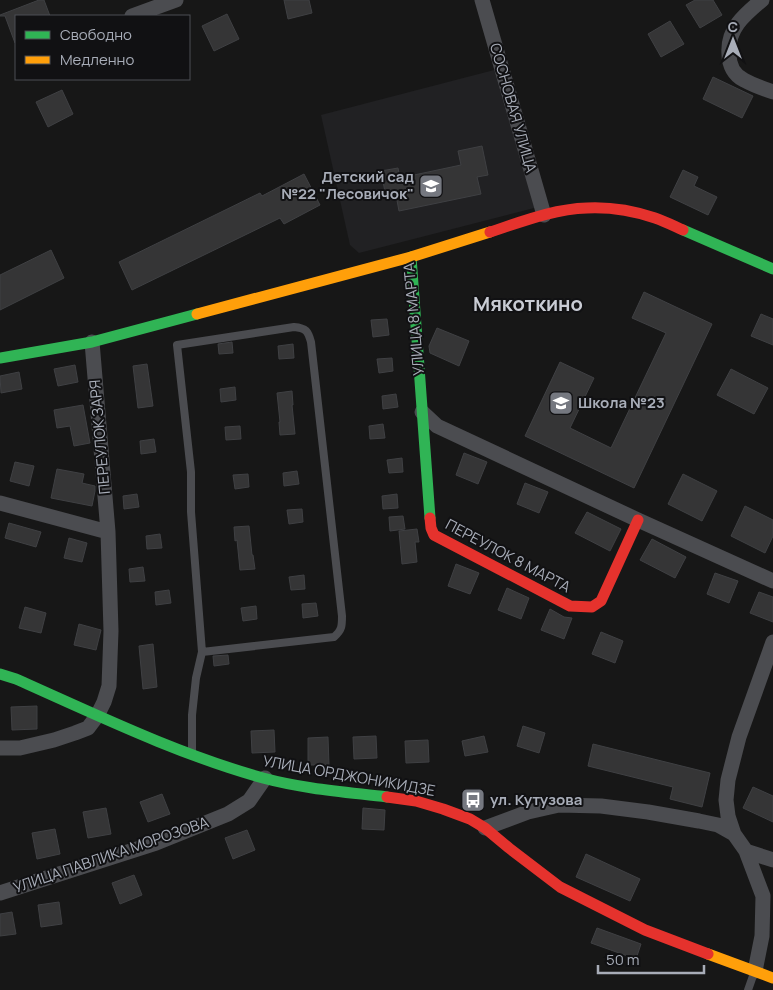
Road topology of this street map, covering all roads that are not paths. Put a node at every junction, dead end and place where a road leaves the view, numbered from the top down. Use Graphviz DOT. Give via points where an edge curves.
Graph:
graph roads {
  1 [pos="176,0"];
  2 [pos="482,0"];
  3 [pos="762,0"];
  4 [pos="135,15"];
  5 [pos="773,92"];
  6 [pos="544,215"];
  7 [pos="411,256"];
  8 [pos="773,269"];
  9 [pos="92,342"];
  10 [pos="0,358"];
  11 [pos="422,412"];
  12 [pos="0,503"];
  13 [pos="638,520"];
  14 [pos="108,532"];
  15 [pos="773,581"];
  16 [pos="773,642"];
  17 [pos="202,652"];
  18 [pos="0,674"];
  19 [pos="97,716"];
  20 [pos="0,748"];
  21 [pos="192,755"];
  22 [pos="265,778"];
  23 [pos="485,828"];
  24 [pos="734,834"];
  25 [pos="746,851"];
  26 [pos="773,860"];
  27 [pos="773,882"];
  28 [pos="0,893"];
  29 [pos="763,896"];
  30 [pos="755,971"];
  31 [pos="773,978"];
  32 [pos="748,990"];
  1 -- 4 [label="street"];
  2 -- 6 [label="street, СОСНОВАЯ УЛИЦА"];
  3 -- 5 [label="street" via="730,36 729,62 743,80"];
  6 -- 7 [label="street"];
  6 -- 8 [label="street" via="587,208 655,218"];
  7 -- 9 [label="street, УЛИЦА 8 МАРТА"];
  7 -- 11 [label="street, УЛИЦА 8 МАРТА"];
  9 -- 10 [label="street, УЛИЦА 8 МАРТА"];
  9 -- 14 [label="street, ПЕРЕУЛОК ЗАРЯ"];
  11 -- 13 [label="street" via="437,426"];
  11 -- 13 [label="street, ПЕРЕУЛОК 8 МАРТА" via="434,535 570,606 592,607 601,601"];
  12 -- 14 [label="street"];
  13 -- 15 [label="street"];
  14 -- 19 [label="street, ПЕРЕУЛОК ЗАРЯ" via="109,686"];
  16 -- 24 [label="street" via="739,736 728,780 726,800"];
  17 -- 17 [label="lane" via="191,472 177,345 303,328 312,342 342,616 340,632 334,637"];
  17 -- 21 [label="lane" via="192,715"];
  18 -- 19 [label="street, УЛИЦА ОРДЖОНИКИДЗЕ"];
  19 -- 20 [label="street" via="88,728 75,734 20,748"];
  19 -- 21 [label="street, УЛИЦА ОРДЖОНИКИДЗЕ"];
  21 -- 22 [label="street, УЛИЦА ОРДЖОНИКИДЗЕ"];
  22 -- 23 [label="street, УЛИЦА ОРДЖОНИКИДЗЕ" via="312,788 416,801 443,808"];
  22 -- 28 [label="street, УЛИЦА ПАВЛИКА МОРОЗОВА" via="250,801 228,814 156,843"];
  23 -- 24 [label="street" via="528,812 559,805 601,806 699,820"];
  23 -- 30 [label="street, УЛИЦА ОРДЖОНИКИДЗЕ" via="560,887 645,930"];
  24 -- 25 [label="street"];
  25 -- 26 [label="street"];
  25 -- 29 [label="street"];
  27 -- 29 [label="street"];
  29 -- 30 [label="street" via="762,936"];
  30 -- 31 [label="street, УЛИЦА ОРДЖОНИКИДЗЕ"];
  30 -- 32 [label="lane"];
}
